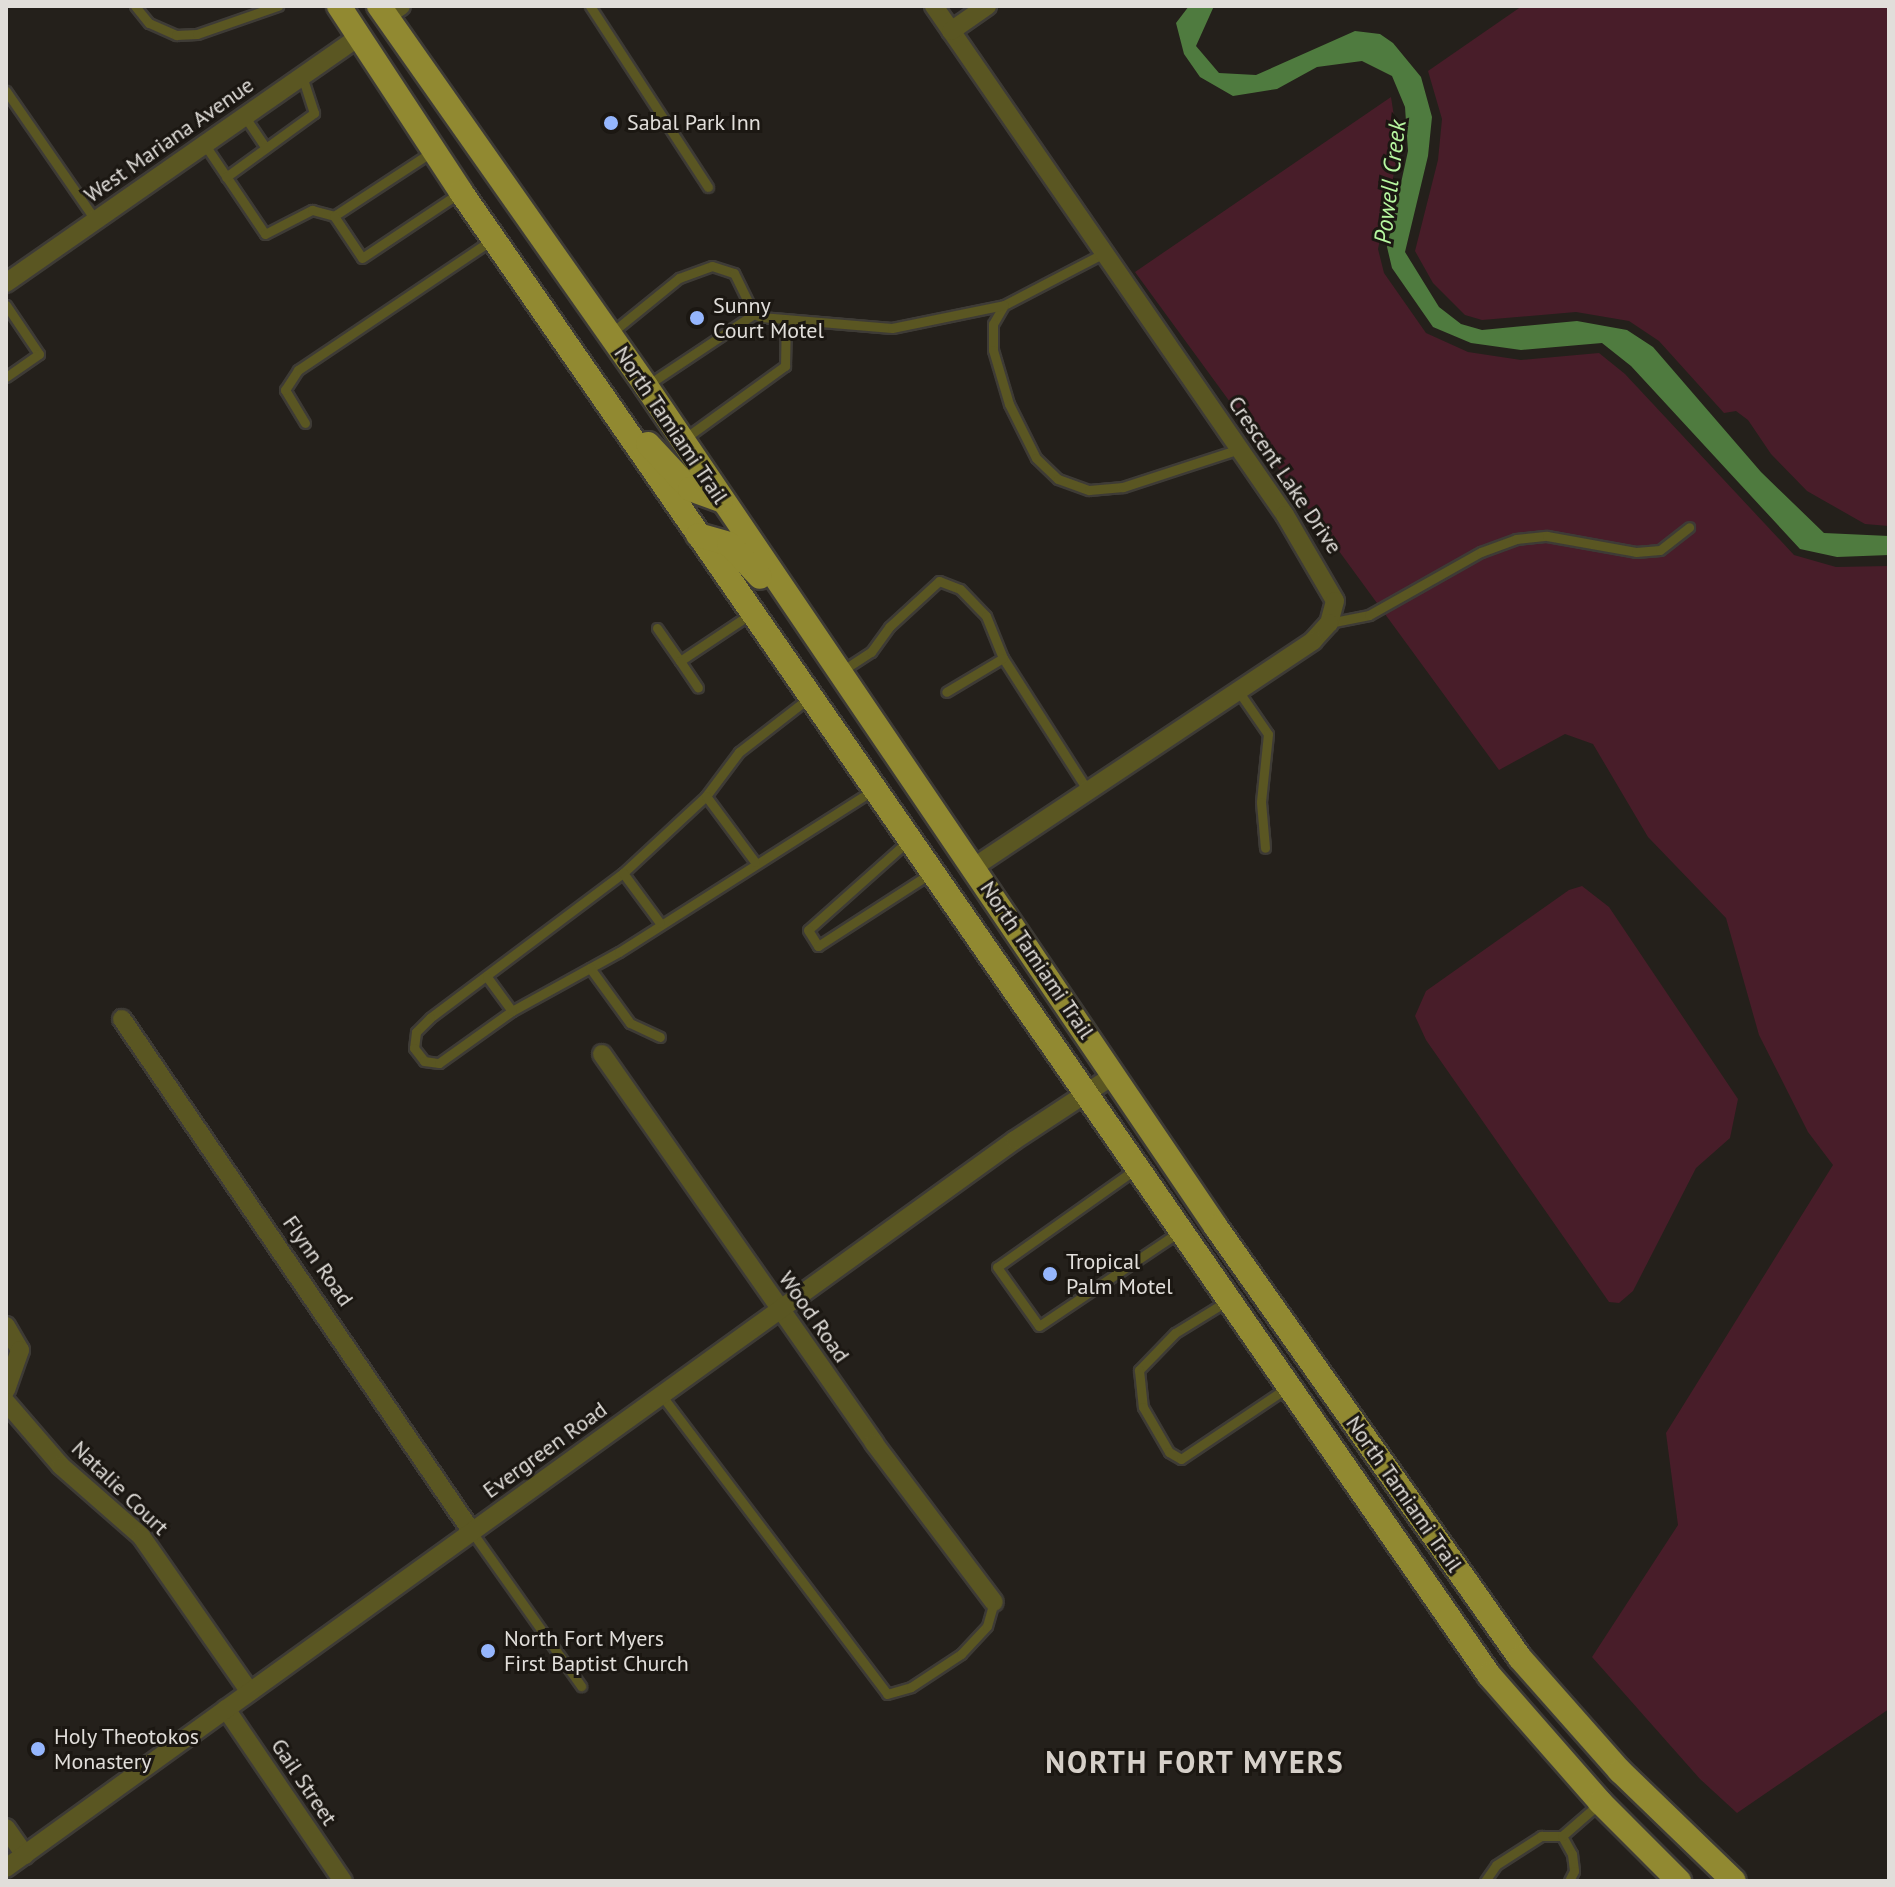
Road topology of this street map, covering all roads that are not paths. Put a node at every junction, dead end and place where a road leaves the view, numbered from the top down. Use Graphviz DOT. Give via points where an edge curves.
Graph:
graph roads {
  1 [pos="135,6"];
  2 [pos="278,6"];
  3 [pos="339,6"];
  4 [pos="590,6"];
  5 [pos="934,6"];
  6 [pos="987,6"];
  7 [pos="384,9"];
  8 [pos="951,31"];
  9 [pos="360,36"];
  10 [pos="302,76"];
  11 [pos="6,91"];
  12 [pos="445,99"];
  13 [pos="245,117"];
  14 [pos="205,145"];
  15 [pos="266,148"];
  16 [pos="433,151"];
  17 [pos="226,177"];
  18 [pos="708,187"];
  19 [pos="461,192"];
  20 [pos="334,216"];
  21 [pos="96,221"];
  22 [pos="493,239"];
  23 [pos="1104,253"];
  24 [pos="6,283"];
  25 [pos="6,305"];
  26 [pos="1004,305"];
  27 [pos="754,314"];
  28 [pos="786,320"];
  29 [pos="610,334"];
  30 [pos="6,377"];
  31 [pos="646,386"];
  32 [pos="305,423"];
  33 [pos="631,439"];
  34 [pos="681,441"];
  35 [pos="1239,449"];
  36 [pos="721,500"];
  37 [pos="1689,527"];
  38 [pos="698,535"];
  39 [pos="785,593"];
  40 [pos="752,613"];
  41 [pos="1329,623"];
  42 [pos="657,628"];
  43 [pos="1003,658"];
  44 [pos="680,661"];
  45 [pos="837,674"];
  46 [pos="698,688"];
  47 [pos="946,692"];
  48 [pos="1239,692"];
  49 [pos="810,697"];
  50 [pos="873,789"];
  51 [pos="1088,791"];
  52 [pos="706,796"];
  53 [pos="909,840"];
  54 [pos="1265,848"];
  55 [pos="755,862"];
  56 [pos="975,866"];
  57 [pos="623,873"];
  58 [pos="931,873"];
  59 [pos="660,923"];
  60 [pos="590,968"];
  61 [pos="487,977"];
  62 [pos="512,1011"];
  63 [pos="122,1019"];
  64 [pos="660,1037"];
  65 [pos="602,1054"];
  66 [pos="1114,1075"];
  67 [pos="1087,1094"];
  68 [pos="1137,1168"];
  69 [pos="1181,1231"];
  70 [pos="1227,1301"];
  71 [pos="780,1310"];
  72 [pos="6,1326"];
  73 [pos="1288,1387"];
  74 [pos="6,1390"];
  75 [pos="662,1396"];
  76 [pos="6,1402"];
  77 [pos="1378,1516"];
  78 [pos="472,1532"];
  79 [pos="1456,1569"];
  80 [pos="994,1602"];
  81 [pos="1438,1602"];
  82 [pos="1520,1658"];
  83 [pos="581,1686"];
  84 [pos="250,1692"];
  85 [pos="226,1709"];
  86 [pos="1600,1802"];
  87 [pos="6,1828"];
  88 [pos="1562,1836"];
  89 [pos="25,1855"];
  90 [pos="6,1868"];
  91 [pos="343,1881"];
  92 [pos="1485,1881"];
  93 [pos="1569,1881"];
  94 [pos="1679,1881"];
  95 [pos="1734,1881"];
  1 -- 2 [label="lane" via="149,23 176,35 197,34"];
  3 -- 9 [label="main road, North Tamiami Trail"];
  4 -- 18 [label="lane"];
  5 -- 8 [label="street, Crescent Lake Drive"];
  6 -- 8 [label="street"];
  7 -- 12 [label="main road, North Tamiami Trail"];
  8 -- 23 [label="street, Crescent Lake Drive"];
  9 -- 10 [label="street, West Mariana Avenue"];
  9 -- 12 [label="main road" via="390,52 427,90"];
  9 -- 16 [label="main road, North Tamiami Trail"];
  10 -- 13 [label="street, West Mariana Avenue"];
  10 -- 15 [label="lane" via="314,113"];
  11 -- 21 [label="lane"];
  12 -- 29 [label="main road, North Tamiami Trail"];
  13 -- 14 [label="street, West Mariana Avenue"];
  13 -- 15 [label="lane"];
  14 -- 17 [label="lane"];
  14 -- 21 [label="street, West Mariana Avenue"];
  15 -- 17 [label="lane"];
  16 -- 19 [label="main road, North Tamiami Trail"];
  16 -- 20 [label="lane"];
  17 -- 20 [label="lane" via="265,234 312,210"];
  19 -- 20 [label="lane" via="362,258"];
  19 -- 22 [label="main road, North Tamiami Trail"];
  21 -- 24 [label="street, West Mariana Avenue"];
  22 -- 32 [label="lane" via="298,370 285,390"];
  22 -- 33 [label="main road, North Tamiami Trail"];
  23 -- 26 [label="lane"];
  23 -- 35 [label="street, Crescent Lake Drive"];
  25 -- 30 [label="lane" via="39,354"];
  26 -- 28 [label="lane" via="892,328"];
  26 -- 35 [label="lane" via="993,324 993,350 1009,404 1036,458 1058,479 1089,490 1123,487"];
  27 -- 28 [label="lane"];
  27 -- 29 [label="lane" via="734,273 712,266 679,278"];
  27 -- 31 [label="lane"];
  28 -- 34 [label="lane" via="785,366"];
  29 -- 31 [label="main road, North Tamiami Trail"];
  31 -- 34 [label="main road, North Tamiami Trail"];
  33 -- 36 [label="main road" via="659,452 690,489"];
  33 -- 38 [label="main road, North Tamiami Trail"];
  34 -- 36 [label="main road, North Tamiami Trail"];
  35 -- 41 [label="street, Crescent Lake Drive" via="1326,578 1335,601"];
  36 -- 39 [label="main road, North Tamiami Trail"];
  37 -- 41 [label="lane" via="1660,550 1636,552 1547,536 1516,539 1481,552 1369,615"];
  38 -- 39 [label="main road" via="729,544 765,583"];
  38 -- 40 [label="main road, North Tamiami Trail"];
  39 -- 45 [label="main road, North Tamiami Trail"];
  40 -- 44 [label="lane"];
  40 -- 49 [label="main road, North Tamiami Trail"];
  41 -- 48 [label="street" via="1313,641"];
  42 -- 44 [label="lane"];
  43 -- 45 [label="lane" via="986,616 960,589 939,581 915,599 871,652"];
  43 -- 47 [label="lane"];
  43 -- 51 [label="lane"];
  44 -- 46 [label="lane"];
  45 -- 56 [label="main road, North Tamiami Trail"];
  48 -- 51 [label="street"];
  48 -- 54 [label="lane" via="1268,734 1261,802"];
  49 -- 50 [label="main road, North Tamiami Trail"];
  49 -- 52 [label="lane" via="739,752"];
  50 -- 53 [label="main road, North Tamiami Trail"];
  50 -- 55 [label="lane"];
  51 -- 56 [label="street"];
  52 -- 55 [label="lane"];
  52 -- 57 [label="lane"];
  53 -- 58 [label="main road, North Tamiami Trail"];
  53 -- 58 [label="lane" via="808,930 818,946"];
  55 -- 59 [label="lane"];
  56 -- 66 [label="main road, North Tamiami Trail"];
  57 -- 59 [label="lane"];
  57 -- 61 [label="lane"];
  58 -- 67 [label="main road, North Tamiami Trail"];
  59 -- 60 [label="lane"];
  60 -- 62 [label="lane"];
  60 -- 64 [label="lane" via="630,1023"];
  61 -- 62 [label="lane"];
  61 -- 62 [label="lane" via="430,1018 416,1032 414,1048 424,1061 439,1063"];
  63 -- 78 [label="street, Flynn Road"];
  65 -- 71 [label="street, Wood Road"];
  66 -- 67 [label="street, Evergreen Road"];
  66 -- 79 [label="main road, North Tamiami Trail"];
  67 -- 68 [label="main road, North Tamiami Trail"];
  67 -- 71 [label="street, Evergreen Road"];
  68 -- 69 [label="main road, North Tamiami Trail"];
  68 -- 69 [label="lane" via="997,1267 1039,1326"];
  69 -- 70 [label="main road, North Tamiami Trail"];
  70 -- 73 [label="main road, North Tamiami Trail"];
  70 -- 73 [label="lane" via="1175,1333 1139,1370 1143,1407 1169,1452 1181,1459"];
  71 -- 75 [label="street, Evergreen Road"];
  71 -- 80 [label="street, Wood Road"];
  72 -- 74 [label="street" via="20,1350"];
  73 -- 77 [label="main road, North Tamiami Trail"];
  75 -- 78 [label="street, Evergreen Road"];
  75 -- 80 [label="lane" via="887,1694 911,1687 961,1654 987,1626"];
  76 -- 84 [label="street, Natalie Court" via="61,1466 141,1536"];
  77 -- 79 [label="main road" via="1422,1559"];
  77 -- 81 [label="main road, North Tamiami Trail"];
  78 -- 83 [label="lane"];
  78 -- 84 [label="street, Evergreen Road"];
  79 -- 82 [label="main road, North Tamiami Trail"];
  81 -- 82 [label="main road" via="1465,1606 1491,1638"];
  81 -- 86 [label="main road, North Tamiami Trail" via="1489,1675"];
  82 -- 95 [label="main road, North Tamiami Trail" via="1620,1771"];
  84 -- 85 [label="street, Evergreen Road"];
  85 -- 89 [label="street, Evergreen Road"];
  85 -- 91 [label="street, Gail Street"];
  86 -- 88 [label="lane"];
  86 -- 94 [label="main road, North Tamiami Trail"];
  87 -- 89 [label="street"];
  88 -- 92 [label="lane" via="1541,1836 1496,1865"];
  88 -- 93 [label="lane" via="1572,1854"];
  89 -- 90 [label="street, Evergreen Road"];
}
